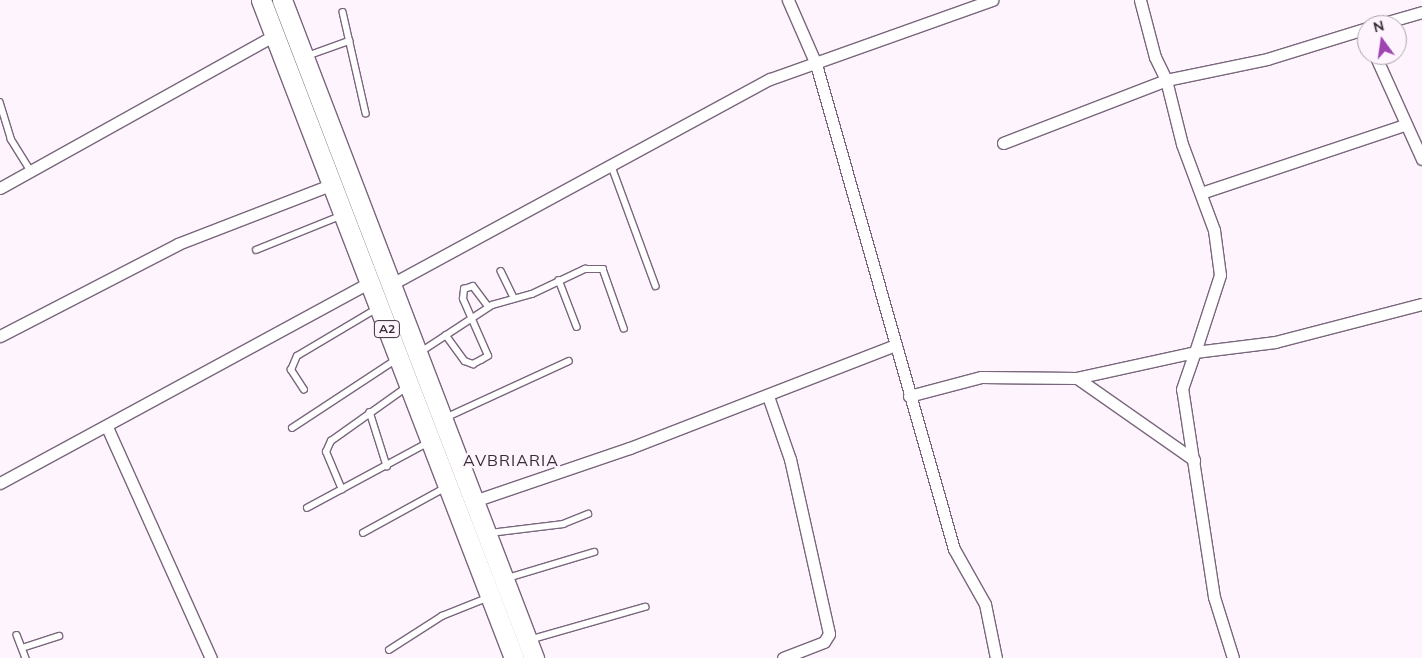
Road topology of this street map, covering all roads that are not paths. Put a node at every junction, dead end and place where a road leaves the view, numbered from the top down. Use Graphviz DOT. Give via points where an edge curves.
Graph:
graph roads {
  1 [pos="262,0"];
  2 [pos="282,0"];
  3 [pos="788,0"];
  4 [pos="992,0"];
  5 [pos="1140,0"];
  6 [pos="964,5"];
  7 [pos="343,12"];
  8 [pos="1422,12"];
  9 [pos="1407,16"];
  10 [pos="1357,34"];
  11 [pos="273,36"];
  12 [pos="350,41"];
  13 [pos="303,58"];
  14 [pos="816,64"];
  15 [pos="1379,65"];
  16 [pos="1166,80"];
  17 [pos="0,102"];
  18 [pos="366,113"];
  19 [pos="1404,125"];
  20 [pos="1003,142"];
  21 [pos="1422,159"];
  22 [pos="611,164"];
  23 [pos="30,169"];
  24 [pos="330,185"];
  25 [pos="0,188"];
  26 [pos="1201,194"];
  27 [pos="341,215"];
  28 [pos="256,250"];
  29 [pos="501,271"];
  30 [pos="559,280"];
  31 [pos="369,283"];
  32 [pos="390,285"];
  33 [pos="656,286"];
  34 [pos="514,298"];
  35 [pos="1422,304"];
  36 [pos="489,307"];
  37 [pos="378,308"];
  38 [pos="470,318"];
  39 [pos="577,327"];
  40 [pos="624,328"];
  41 [pos="446,334"];
  42 [pos="0,336"];
  43 [pos="896,345"];
  44 [pos="1195,352"];
  45 [pos="418,354"];
  46 [pos="399,358"];
  47 [pos="569,362"];
  48 [pos="1077,378"];
  49 [pos="410,384"];
  50 [pos="304,390"];
  51 [pos="768,396"];
  52 [pos="909,396"];
  53 [pos="370,412"];
  54 [pos="444,419"];
  55 [pos="107,427"];
  56 [pos="292,428"];
  57 [pos="431,440"];
  58 [pos="1194,460"];
  59 [pos="387,466"];
  60 [pos="0,483"];
  61 [pos="449,486"];
  62 [pos="342,490"];
  63 [pos="474,501"];
  64 [pos="307,508"];
  65 [pos="588,514"];
  66 [pos="364,533"];
  67 [pos="486,533"];
  68 [pos="594,552"];
  69 [pos="503,580"];
  70 [pos="491,596"];
  71 [pos="645,607"];
  72 [pos="17,635"];
  73 [pos="59,636"];
  74 [pos="22,648"];
  75 [pos="531,649"];
  76 [pos="389,650"];
  77 [pos="26,658"];
  78 [pos="210,658"];
  79 [pos="514,658"];
  80 [pos="783,658"];
  81 [pos="996,658"];
  82 [pos="1233,658"];
  1 -- 11 [label="highway, A2"];
  2 -- 13 [label="highway, A2"];
  3 -- 14 [label="street"];
  4 -- 6 [label="street"];
  5 -- 16 [label="street" via="1155,57"];
  6 -- 14 [label="street"];
  7 -- 12 [label="lane"];
  8 -- 9 [label="street"];
  10 -- 16 [label="street" via="1267,59"];
  11 -- 23 [label="street"];
  11 -- 24 [label="highway, A2"];
  12 -- 13 [label="lane"];
  12 -- 18 [label="lane"];
  13 -- 32 [label="highway, A2"];
  14 -- 22 [label="street" via="724,102"];
  14 -- 43 [label="street"];
  15 -- 19 [label="street"];
  16 -- 20 [label="street"];
  16 -- 26 [label="street" via="1182,144"];
  17 -- 23 [label="lane" via="10,139"];
  19 -- 21 [label="street"];
  19 -- 26 [label="street"];
  22 -- 32 [label="street"];
  22 -- 33 [label="lane"];
  23 -- 25 [label="street"];
  24 -- 27 [label="highway, A2"];
  24 -- 42 [label="street" via="178,244"];
  26 -- 44 [label="street" via="1214,230 1220,275"];
  27 -- 28 [label="lane"];
  27 -- 31 [label="highway, A2"];
  29 -- 34 [label="lane"];
  30 -- 34 [label="lane"];
  30 -- 39 [label="lane"];
  30 -- 40 [label="lane" via="585,269 603,269"];
  31 -- 37 [label="highway, A2"];
  31 -- 55 [label="street"];
  32 -- 45 [label="highway, A2"];
  34 -- 36 [label="lane"];
  35 -- 44 [label="street" via="1275,342"];
  36 -- 38 [label="lane"];
  36 -- 38 [label="lane" via="482,292 469,286 462,293"];
  37 -- 46 [label="highway, A2"];
  37 -- 50 [label="lane" via="297,356 291,370"];
  38 -- 41 [label="lane"];
  38 -- 41 [label="lane" via="488,356 473,364 466,361"];
  41 -- 45 [label="lane"];
  43 -- 51 [label="street"];
  43 -- 52 [label="street"];
  44 -- 48 [label="street"];
  44 -- 58 [label="street" via="1182,389"];
  45 -- 54 [label="highway, A2"];
  46 -- 49 [label="highway, A2"];
  46 -- 56 [label="lane"];
  47 -- 54 [label="lane"];
  48 -- 52 [label="street" via="981,378"];
  48 -- 58 [label="street"];
  49 -- 53 [label="lane"];
  49 -- 57 [label="highway, A2"];
  51 -- 63 [label="street"];
  51 -- 80 [label="street" via="790,459 829,634 824,642"];
  52 -- 81 [label="street" via="954,549 985,604"];
  53 -- 59 [label="lane"];
  53 -- 62 [label="lane" via="331,441 326,452"];
  54 -- 63 [label="highway, A2"];
  55 -- 60 [label="street"];
  55 -- 78 [label="street"];
  57 -- 59 [label="lane"];
  57 -- 61 [label="highway, A2"];
  58 -- 82 [label="street" via="1214,597"];
  59 -- 62 [label="lane"];
  61 -- 66 [label="lane"];
  61 -- 70 [label="highway, A2"];
  62 -- 64 [label="lane"];
  63 -- 67 [label="highway, A2"];
  65 -- 67 [label="lane" via="563,524"];
  67 -- 69 [label="highway, A2"];
  68 -- 69 [label="lane"];
  69 -- 75 [label="highway, A2"];
  70 -- 76 [label="lane" via="442,616"];
  70 -- 79 [label="highway, A2"];
  71 -- 75 [label="lane"];
  72 -- 74 [label="lane"];
  73 -- 74 [label="lane"];
  74 -- 77 [label="lane"];
}
